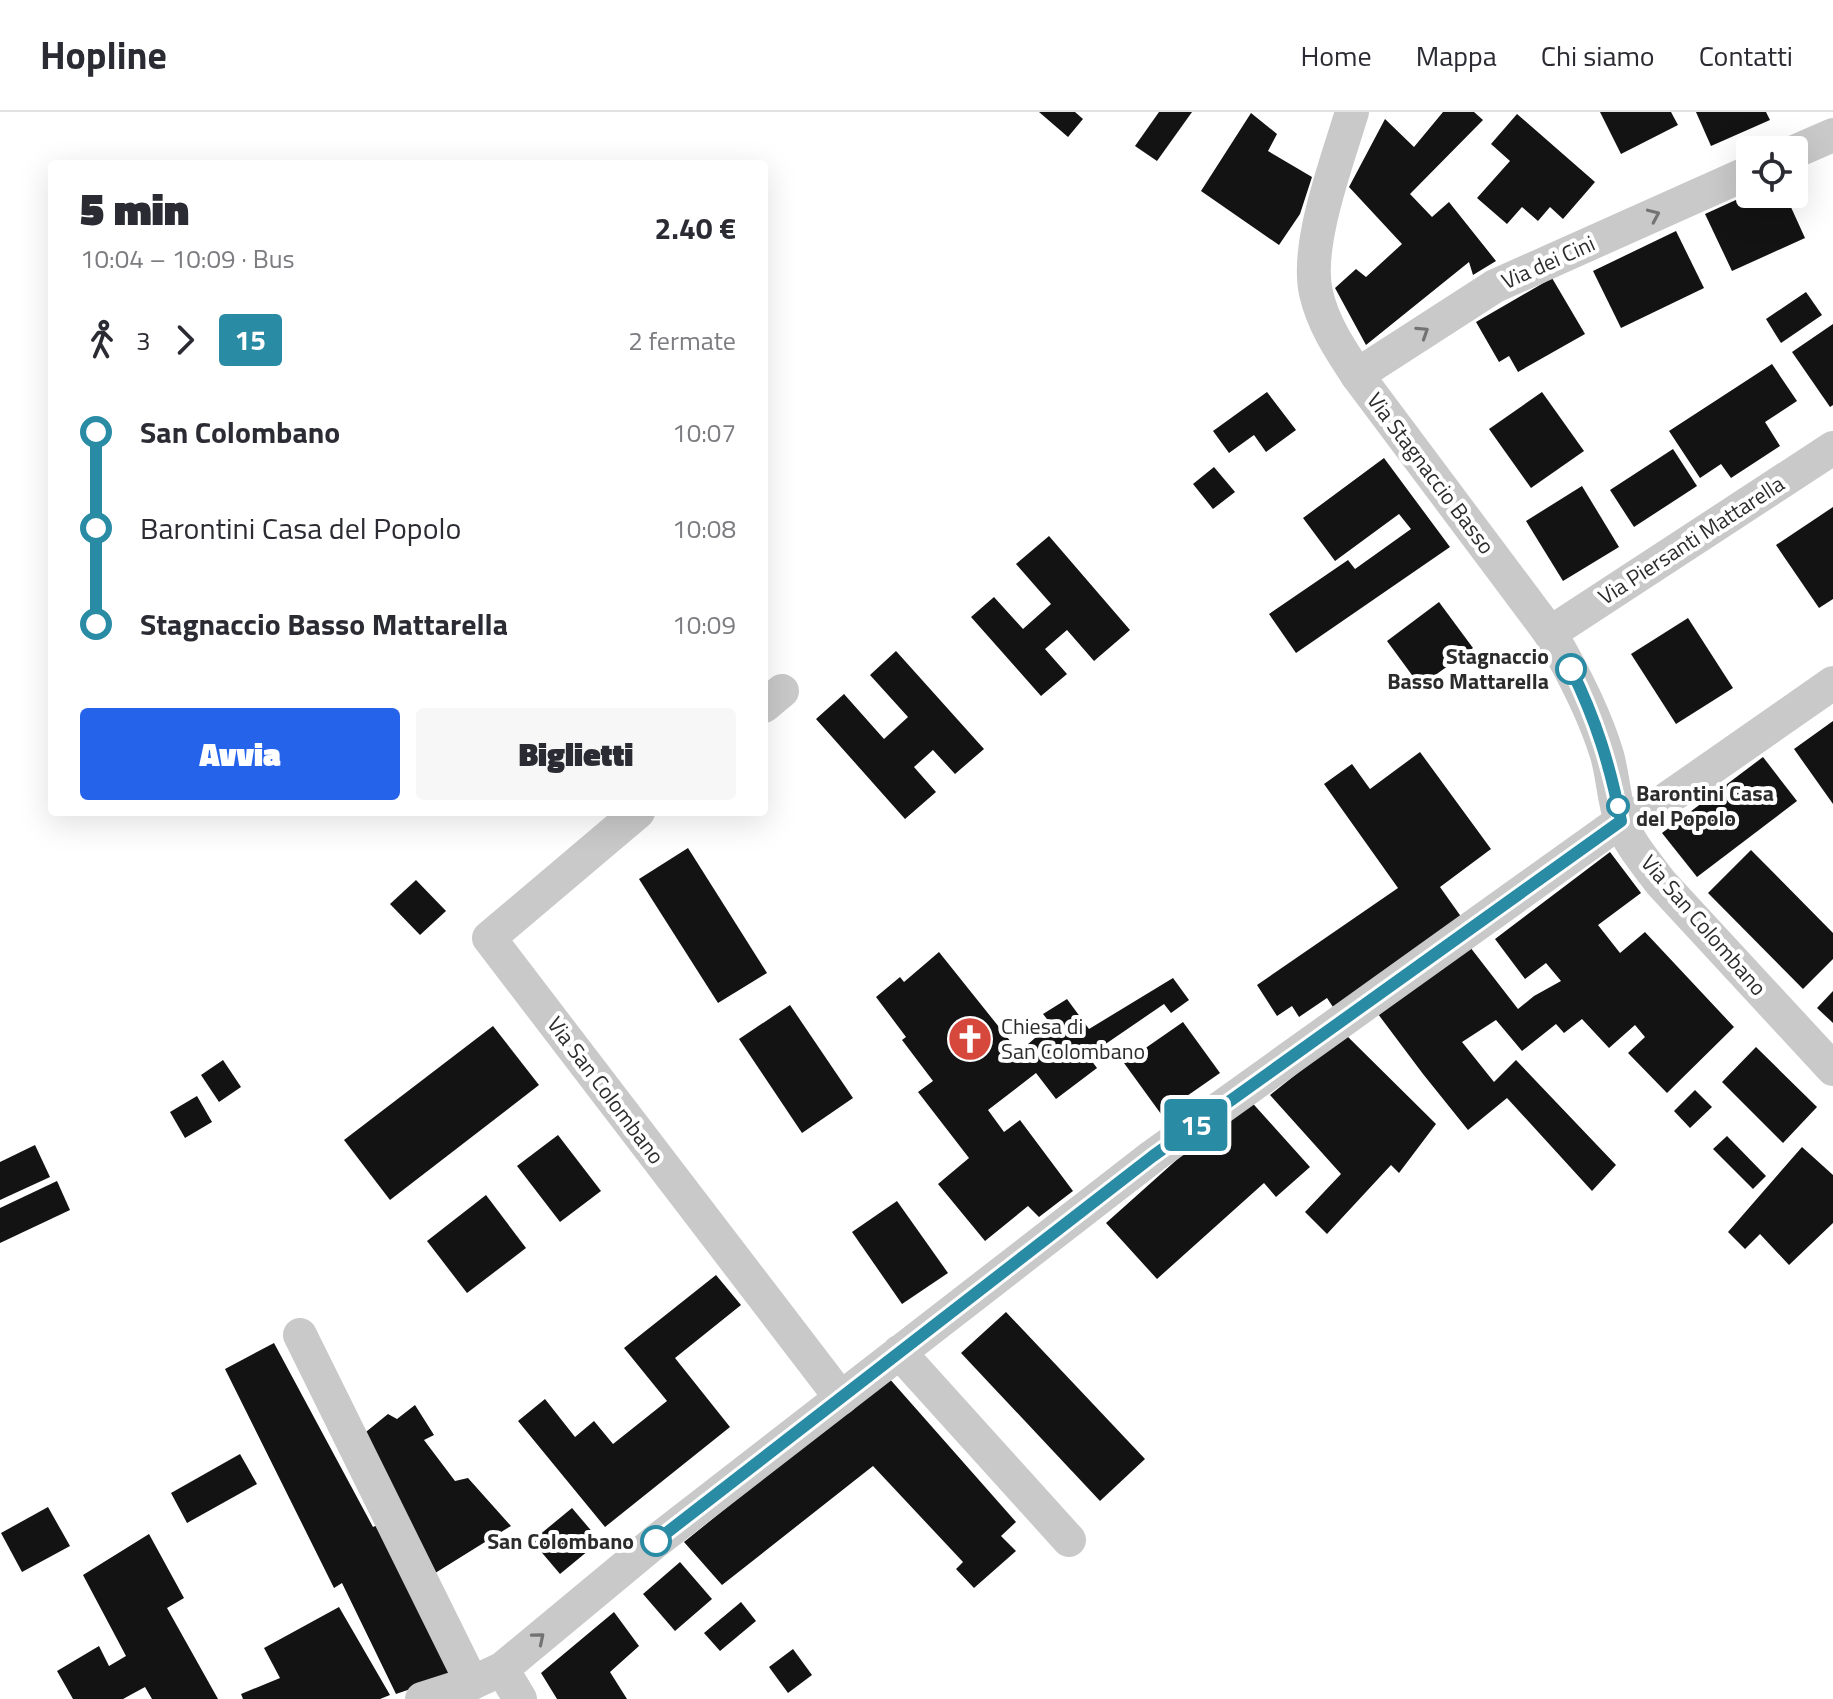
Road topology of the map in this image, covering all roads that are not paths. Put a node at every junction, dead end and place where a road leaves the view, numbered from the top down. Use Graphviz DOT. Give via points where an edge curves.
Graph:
graph roads {
  1 [pos="1352,112"];
  2 [pos="1833,135"];
  3 [pos="1808,146"];
  4 [pos="1736,178"];
  5 [pos="1357,375"];
  6 [pos="1833,448"];
  7 [pos="1550,633"];
  8 [pos="1833,683"];
  9 [pos="633,816"];
  10 [pos="1621,821"];
  11 [pos="1833,1069"];
  12 [pos="300,1335"];
  13 [pos="899,1352"];
  14 [pos="841,1398"];
  15 [pos="1069,1540"];
  16 [pos="487,1676"];
  17 [pos="422,1699"];
  18 [pos="520,1699"];
  1 -- 5 [label="street, Via Stagnaccio Basso" via="1314,253 1315,291 1328,330"];
  2 -- 3 [label="street"];
  5 -- 4 [label="street, Via dei Cini, one-way" via="1495,286"];
  5 -- 7 [label="street, Via Stagnaccio Basso"];
  6 -- 7 [label="street, Via Piersanti Mattarella"];
  7 -- 10 [label="street, Via Stagnaccio Basso" via="1589,707"];
  8 -- 10 [label="street" via="1661,803"];
  9 -- 14 [label="street, Via San Colombano" via="489,938"];
  10 -- 11 [label="street, Via San Colombano" via="1661,883"];
  10 -- 13 [label="street" via="1153,1156"];
  12 -- 16 [label="street"];
  13 -- 14 [label="street"];
  13 -- 15 [label="street"];
  16 -- 14 [label="street, one-way"];
  16 -- 17 [label="street"];
  16 -- 18 [label="street"];
}
